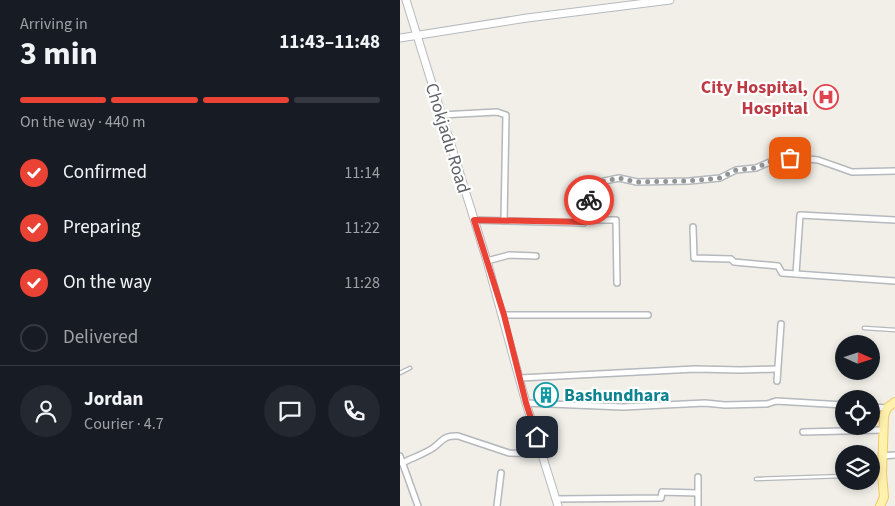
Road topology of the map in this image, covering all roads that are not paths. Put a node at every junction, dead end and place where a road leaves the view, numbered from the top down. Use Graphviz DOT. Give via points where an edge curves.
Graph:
graph roads {
  1 [pos="406,0"];
  2 [pos="670,0"];
  3 [pos="417,35"];
  4 [pos="400,38"];
  5 [pos="441,114"];
  6 [pos="895,171"];
  7 [pos="474,220"];
  8 [pos="504,220"];
  9 [pos="587,220"];
  10 [pos="895,220"];
  11 [pos="693,227"];
  12 [pos="536,256"];
  13 [pos="487,261"];
  14 [pos="796,274"];
  15 [pos="895,281"];
  16 [pos="617,283"];
  17 [pos="504,315"];
  18 [pos="648,315"];
  19 [pos="780,324"];
  20 [pos="864,328"];
  21 [pos="895,330"];
  22 [pos="410,368"];
  23 [pos="777,369"];
  24 [pos="400,372"];
  25 [pos="520,378"];
  26 [pos="777,381"];
  27 [pos="895,402"];
  28 [pos="526,403"];
  29 [pos="835,404"];
  30 [pos="880,407"];
  31 [pos="887,408"];
  32 [pos="883,430"];
  33 [pos="803,432"];
  34 [pos="542,454"];
  35 [pos="895,455"];
  36 [pos="400,456"];
  37 [pos="882,456"];
  38 [pos="402,463"];
  39 [pos="501,473"];
  40 [pos="882,474"];
  41 [pos="698,476"];
  42 [pos="835,476"];
  43 [pos="756,479"];
  44 [pos="698,493"];
  45 [pos="884,497"];
  46 [pos="557,503"];
  47 [pos="418,506"];
  48 [pos="497,506"];
  49 [pos="698,506"];
  50 [pos="880,506"];
  51 [pos="886,506"];
  1 -- 3 [label="street, Chokjadu Road"];
  2 -- 3 [label="street"];
  3 -- 4 [label="street"];
  3 -- 5 [label="street, Chokjadu Road"];
  5 -- 7 [label="street, Chokjadu Road"];
  5 -- 8 [label="street" via="506,114"];
  6 -- 9 [label="street" via="852,172 818,160 790,158 736,170 720,178 637,182 619,178 595,183 590,192"];
  7 -- 8 [label="street"];
  7 -- 13 [label="street, Chokjadu Road"];
  8 -- 9 [label="street" via="579,223"];
  9 -- 16 [label="street" via="616,220"];
  10 -- 14 [label="street" via="800,215"];
  11 -- 14 [label="street" via="694,258 731,259 734,262 778,266 782,273"];
  12 -- 13 [label="street" via="509,255"];
  13 -- 17 [label="street, Chokjadu Road"];
  14 -- 15 [label="street"];
  17 -- 18 [label="street"];
  17 -- 25 [label="street, Chokjadu Road"];
  19 -- 23 [label="street"];
  20 -- 21 [label="lane"];
  22 -- 24 [label="lane"];
  23 -- 25 [label="street" via="694,368"];
  23 -- 26 [label="street"];
  25 -- 28 [label="street, Chokjadu Road"];
  27 -- 31 [label="main road"];
  28 -- 29 [label="street" via="623,407 767,404 776,401"];
  28 -- 34 [label="street, Chokjadu Road"];
  30 -- 31 [label="street"];
  31 -- 32 [label="main road"];
  32 -- 33 [label="street"];
  32 -- 37 [label="main road"];
  34 -- 38 [label="street" via="510,453 449,436"];
  34 -- 46 [label="street, Chokjadu Road"];
  35 -- 37 [label="street"];
  36 -- 38 [label="street"];
  37 -- 40 [label="main road"];
  38 -- 47 [label="street"];
  39 -- 48 [label="street"];
  40 -- 45 [label="main road"];
  41 -- 44 [label="street"];
  42 -- 43 [label="lane"];
  44 -- 46 [label="street" via="662,492 662,498"];
  44 -- 49 [label="street"];
  45 -- 50 [label="main road"];
  45 -- 51 [label="street"];
}
